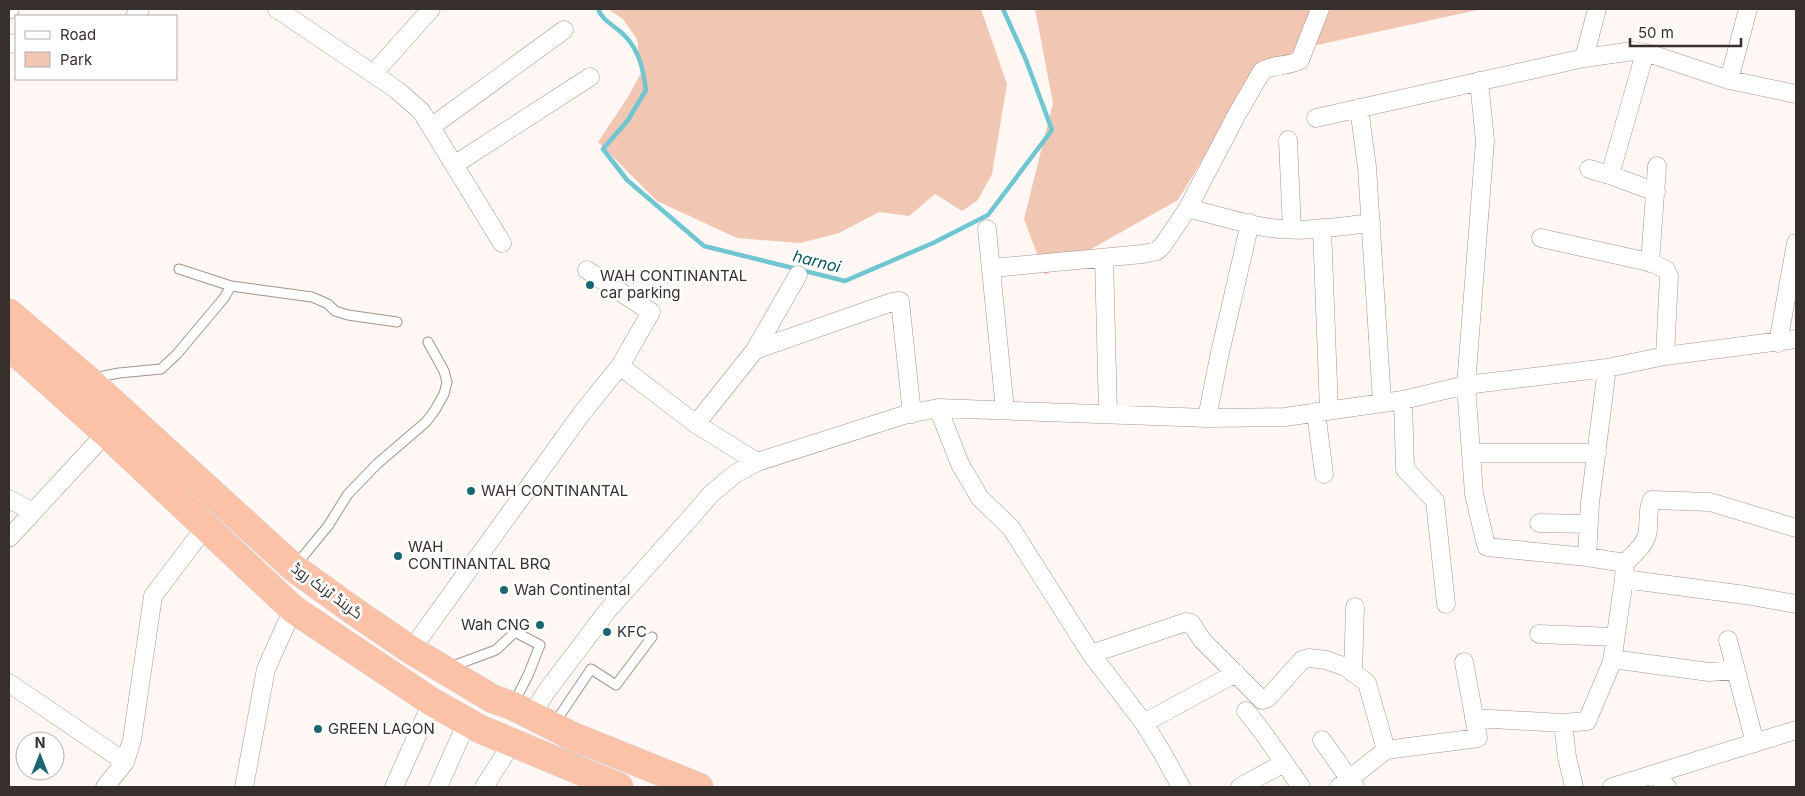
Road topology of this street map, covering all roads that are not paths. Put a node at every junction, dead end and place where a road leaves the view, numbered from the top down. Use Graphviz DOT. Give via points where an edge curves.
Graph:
graph roads {
  1 [pos="277,9"];
  2 [pos="431,9"];
  3 [pos="1320,9"];
  4 [pos="1597,9"];
  5 [pos="1748,9"];
  6 [pos="564,30"];
  7 [pos="1646,53"];
  8 [pos="1584,58"];
  9 [pos="373,74"];
  10 [pos="590,78"];
  11 [pos="1729,80"];
  12 [pos="1479,81"];
  13 [pos="1796,94"];
  14 [pos="1359,108"];
  15 [pos="1316,118"];
  16 [pos="431,127"];
  17 [pos="1288,140"];
  18 [pos="454,165"];
  19 [pos="1657,166"];
  20 [pos="1589,169"];
  21 [pos="1610,175"];
  22 [pos="1656,192"];
  23 [pos="1188,208"];
  24 [pos="1371,222"];
  25 [pos="1250,223"];
  26 [pos="1322,228"];
  27 [pos="987,229"];
  28 [pos="1292,229"];
  29 [pos="1541,238"];
  30 [pos="502,243"];
  31 [pos="1796,243"];
  32 [pos="1104,258"];
  33 [pos="1650,263"];
  34 [pos="992,268"];
  35 [pos="179,269"];
  36 [pos="587,270"];
  37 [pos="798,275"];
  38 [pos="231,286"];
  39 [pos="9,313"];
  40 [pos="397,322"];
  41 [pos="1796,340"];
  42 [pos="428,342"];
  43 [pos="1778,342"];
  44 [pos="9,346"];
  45 [pos="755,350"];
  46 [pos="1665,356"];
  47 [pos="620,366"];
  48 [pos="1607,368"];
  49 [pos="87,379"];
  50 [pos="1466,385"];
  51 [pos="1403,400"];
  52 [pos="1382,402"];
  53 [pos="938,408"];
  54 [pos="1005,410"];
  55 [pos="1323,411"];
  56 [pos="912,414"];
  57 [pos="1108,414"];
  58 [pos="1207,418"];
  59 [pos="696,424"];
  60 [pos="106,433"];
  61 [pos="1471,453"];
  62 [pos="1597,453"];
  63 [pos="757,462"];
  64 [pos="1324,474"];
  65 [pos="9,499"];
  66 [pos="33,512"];
  67 [pos="1539,522"];
  68 [pos="1589,524"];
  69 [pos="206,526"];
  70 [pos="1796,528"];
  71 [pos="9,538"];
  72 [pos="1587,557"];
  73 [pos="294,568"];
  74 [pos="1625,571"];
  75 [pos="1446,604"];
  76 [pos="1796,604"];
  77 [pos="1355,607"];
  78 [pos="292,609"];
  79 [pos="1539,634"];
  80 [pos="652,637"];
  81 [pos="1615,637"];
  82 [pos="1728,640"];
  83 [pos="411,650"];
  84 [pos="1091,654"];
  85 [pos="1612,659"];
  86 [pos="1464,662"];
  87 [pos="443,669"];
  88 [pos="1735,670"];
  89 [pos="1353,672"];
  90 [pos="1236,673"];
  91 [pos="9,683"];
  92 [pos="432,702"];
  93 [pos="1246,711"];
  94 [pos="522,712"];
  95 [pos="1474,718"];
  96 [pos="1144,723"];
  97 [pos="1563,723"];
  98 [pos="473,725"];
  99 [pos="1795,733"];
  100 [pos="1322,740"];
  101 [pos="512,743"];
  102 [pos="1755,743"];
  103 [pos="1386,750"];
  104 [pos="125,762"];
  105 [pos="1284,763"];
  106 [pos="1654,774"];
  107 [pos="1348,785"];
  108 [pos="105,787"];
  109 [pos="244,787"];
  110 [pos="394,787"];
  111 [pos="438,787"];
  112 [pos="484,787"];
  113 [pos="619,787"];
  114 [pos="699,787"];
  115 [pos="1181,787"];
  116 [pos="1240,787"];
  117 [pos="1301,787"];
  118 [pos="1574,787"];
  119 [pos="1616,787"];
  120 [pos="1667,787"];
  1 -- 9 [label="street"];
  2 -- 9 [label="street"];
  3 -- 23 [label="street" via="1300,60 1262,71"];
  4 -- 8 [label="street"];
  5 -- 11 [label="street"];
  6 -- 16 [label="street"];
  7 -- 8 [label="street" via="1621,51"];
  7 -- 11 [label="street"];
  7 -- 21 [label="street"];
  8 -- 12 [label="street"];
  9 -- 16 [label="street" via="421,111"];
  10 -- 18 [label="street"];
  11 -- 13 [label="street"];
  12 -- 14 [label="street"];
  12 -- 50 [label="street" via="1484,141"];
  14 -- 15 [label="street"];
  14 -- 24 [label="street"];
  16 -- 18 [label="street"];
  17 -- 28 [label="street"];
  18 -- 30 [label="street"];
  19 -- 22 [label="street"];
  20 -- 21 [label="street"];
  21 -- 22 [label="street"];
  22 -- 33 [label="street"];
  23 -- 25 [label="street"];
  23 -- 32 [label="street" via="1157,251"];
  24 -- 26 [label="street"];
  24 -- 52 [label="street"];
  25 -- 28 [label="street"];
  25 -- 58 [label="street"];
  26 -- 28 [label="street"];
  26 -- 55 [label="street"];
  27 -- 34 [label="street"];
  29 -- 33 [label="street"];
  31 -- 43 [label="street"];
  32 -- 34 [label="street"];
  32 -- 57 [label="street"];
  33 -- 46 [label="street" via="1666,270 1669,276"];
  34 -- 54 [label="street"];
  35 -- 38 [label="lane"];
  36 -- 47 [label="street" via="651,312"];
  37 -- 45 [label="street"];
  38 -- 40 [label="lane" via="312,297 348,315"];
  38 -- 49 [label="lane" via="177,354 161,369 120,372"];
  39 -- 49 [label="highway, گرینڈ ٹرنک روڈ"];
  41 -- 43 [label="street"];
  42 -- 73 [label="lane" via="447,382 435,410 348,494 328,526"];
  43 -- 46 [label="street"];
  44 -- 60 [label="highway, گرینڈ ٹرنک روڈ"];
  45 -- 56 [label="street" via="900,301"];
  45 -- 59 [label="street"];
  46 -- 48 [label="street"];
  47 -- 59 [label="street"];
  47 -- 83 [label="street" via="582,413"];
  48 -- 50 [label="street"];
  48 -- 62 [label="street"];
  49 -- 73 [label="highway, گرینڈ ٹرنک روڈ"];
  50 -- 51 [label="street"];
  50 -- 61 [label="street"];
  51 -- 52 [label="street"];
  51 -- 75 [label="street" via="1405,469 1435,501"];
  52 -- 55 [label="street"];
  53 -- 54 [label="street"];
  53 -- 56 [label="street"];
  53 -- 84 [label="street" via="960,464 980,498 1011,528"];
  54 -- 57 [label="street"];
  55 -- 58 [label="street" via="1285,417"];
  55 -- 64 [label="street"];
  56 -- 63 [label="street"];
  57 -- 58 [label="street"];
  59 -- 63 [label="street"];
  60 -- 66 [label="street"];
  60 -- 69 [label="highway, گرینڈ ٹرنک روڈ"];
  61 -- 62 [label="street"];
  61 -- 72 [label="street" via="1474,494 1487,547"];
  62 -- 68 [label="street"];
  63 -- 94 [label="street" via="735,474 711,494 608,610 546,692"];
  65 -- 66 [label="street"];
  66 -- 71 [label="street"];
  67 -- 68 [label="street"];
  68 -- 72 [label="street"];
  69 -- 78 [label="highway, گرینڈ ٹرنک روڈ"];
  69 -- 104 [label="street" via="152,596 132,740"];
  70 -- 74 [label="street" via="1710,502 1652,500 1647,536"];
  72 -- 74 [label="street"];
  73 -- 83 [label="highway, گرینڈ ٹرنک روڈ"];
  74 -- 76 [label="street"];
  74 -- 81 [label="street"];
  77 -- 89 [label="street"];
  78 -- 92 [label="highway, گرینڈ ٹرنک روڈ"];
  78 -- 109 [label="street" via="266,669"];
  79 -- 81 [label="street"];
  80 -- 94 [label="lane" via="616,685 591,669"];
  81 -- 85 [label="street"];
  82 -- 88 [label="street"];
  83 -- 87 [label="highway, گرینڈ ٹرنک روڈ"];
  84 -- 90 [label="street" via="1186,622 1191,623 1202,640"];
  84 -- 96 [label="street"];
  85 -- 88 [label="street" via="1709,672"];
  85 -- 97 [label="street" via="1587,721"];
  86 -- 95 [label="street"];
  87 -- 94 [label="highway, گرینڈ ٹرنک روڈ"];
  87 -- 94 [label="lane" via="496,650 515,632 540,645 529,673"];
  88 -- 102 [label="street"];
  89 -- 90 [label="street" via="1326,660 1302,660 1268,698 1262,700"];
  89 -- 103 [label="street" via="1367,683"];
  90 -- 96 [label="street"];
  91 -- 104 [label="street"];
  92 -- 98 [label="highway, گرینڈ ٹرنک روڈ"];
  92 -- 110 [label="street"];
  93 -- 105 [label="street"];
  94 -- 98 [label="highway"];
  94 -- 114 [label="highway, گرینڈ ٹرنک روڈ" via="572,736"];
  95 -- 97 [label="street"];
  95 -- 103 [label="street" via="1478,738"];
  96 -- 115 [label="street"];
  97 -- 118 [label="street"];
  98 -- 101 [label="highway, گرینڈ ٹرنک روڈ"];
  98 -- 111 [label="street"];
  99 -- 102 [label="street"];
  100 -- 107 [label="street"];
  101 -- 112 [label="street"];
  101 -- 113 [label="highway, گرینڈ ٹرنک روڈ"];
  102 -- 106 [label="street"];
  103 -- 107 [label="street"];
  104 -- 108 [label="street"];
  105 -- 116 [label="street"];
  105 -- 117 [label="street"];
  106 -- 119 [label="street"];
  106 -- 120 [label="street"];
}
